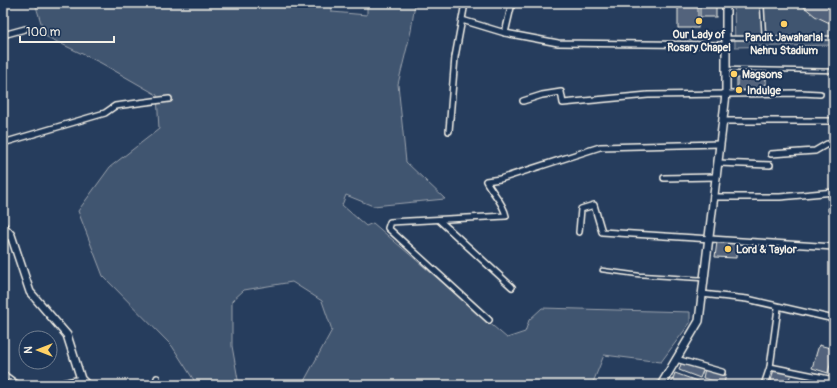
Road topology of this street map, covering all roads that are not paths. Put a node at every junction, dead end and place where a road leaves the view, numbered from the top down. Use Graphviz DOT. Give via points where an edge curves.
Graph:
graph roads {
  1 [pos="465,3"];
  2 [pos="512,3"];
  3 [pos="726,3"];
  4 [pos="762,3"];
  5 [pos="462,20"];
  6 [pos="25,29"];
  7 [pos="505,33"];
  8 [pos="3,35"];
  9 [pos="764,38"];
  10 [pos="834,38"];
  11 [pos="726,41"];
  12 [pos="726,69"];
  13 [pos="834,71"];
  14 [pos="726,94"];
  15 [pos="820,94"];
  16 [pos="169,99"];
  17 [pos="523,101"];
  18 [pos="722,121"];
  19 [pos="834,121"];
  20 [pos="449,131"];
  21 [pos="3,143"];
  22 [pos="720,144"];
  23 [pos="834,144"];
  24 [pos="771,154"];
  25 [pos="718,163"];
  26 [pos="770,165"];
  27 [pos="664,178"];
  28 [pos="716,178"];
  29 [pos="834,192"];
  30 [pos="714,197"];
  31 [pos="439,220"];
  32 [pos="3,226"];
  33 [pos="579,232"];
  34 [pos="11,235"];
  35 [pos="3,238"];
  36 [pos="708,239"];
  37 [pos="834,247"];
  38 [pos="602,270"];
  39 [pos="704,279"];
  40 [pos="512,287"];
  41 [pos="702,294"];
  42 [pos="778,308"];
  43 [pos="834,319"];
  44 [pos="489,320"];
  45 [pos="676,359"];
  46 [pos="770,368"];
  47 [pos="722,372"];
  48 [pos="3,374"];
  49 [pos="157,378"];
  50 [pos="81,379"];
  51 [pos="834,380"];
  52 [pos="18,385"];
  53 [pos="52,385"];
  54 [pos="87,385"];
  55 [pos="155,385"];
  56 [pos="661,385"];
  57 [pos="764,385"];
  1 -- 5 [label="street"];
  2 -- 7 [label="street"];
  3 -- 11 [label="street"];
  4 -- 9 [label="lane"];
  5 -- 7 [label="street"];
  5 -- 20 [label="street" via="455,57"];
  6 -- 8 [label="street"];
  7 -- 11 [label="street" via="558,43"];
  9 -- 10 [label="lane"];
  9 -- 11 [label="lane"];
  11 -- 12 [label="street"];
  12 -- 13 [label="lane"];
  12 -- 14 [label="street"];
  14 -- 15 [label="street"];
  14 -- 17 [label="street" via="648,95 563,103 561,92"];
  14 -- 18 [label="street"];
  16 -- 21 [label="street" via="115,106 105,113"];
  18 -- 19 [label="street"];
  18 -- 22 [label="street"];
  22 -- 25 [label="street"];
  22 -- 31 [label="street" via="600,147 500,180 486,181 503,204 506,216"];
  23 -- 24 [label="street" via="827,144 815,151"];
  25 -- 26 [label="street"];
  25 -- 28 [label="street"];
  27 -- 28 [label="street"];
  28 -- 30 [label="street"];
  29 -- 30 [label="street" via="780,198"];
  30 -- 36 [label="street"];
  31 -- 40 [label="street"];
  31 -- 44 [label="street" via="390,222 388,228"];
  32 -- 34 [label="street"];
  33 -- 36 [label="street" via="581,209 594,205 602,232"];
  34 -- 35 [label="street"];
  34 -- 50 [label="street" via="30,292 67,335"];
  36 -- 37 [label="street"];
  36 -- 39 [label="street"];
  38 -- 39 [label="lane"];
  39 -- 41 [label="street"];
  41 -- 42 [label="street" via="747,299"];
  41 -- 45 [label="street" via="699,321"];
  42 -- 43 [label="street"];
  42 -- 46 [label="street"];
  45 -- 47 [label="street"];
  45 -- 56 [label="street"];
  46 -- 51 [label="street"];
  46 -- 57 [label="street"];
  48 -- 52 [label="street"];
  49 -- 55 [label="street"];
  50 -- 53 [label="street"];
  50 -- 54 [label="street"];
}
